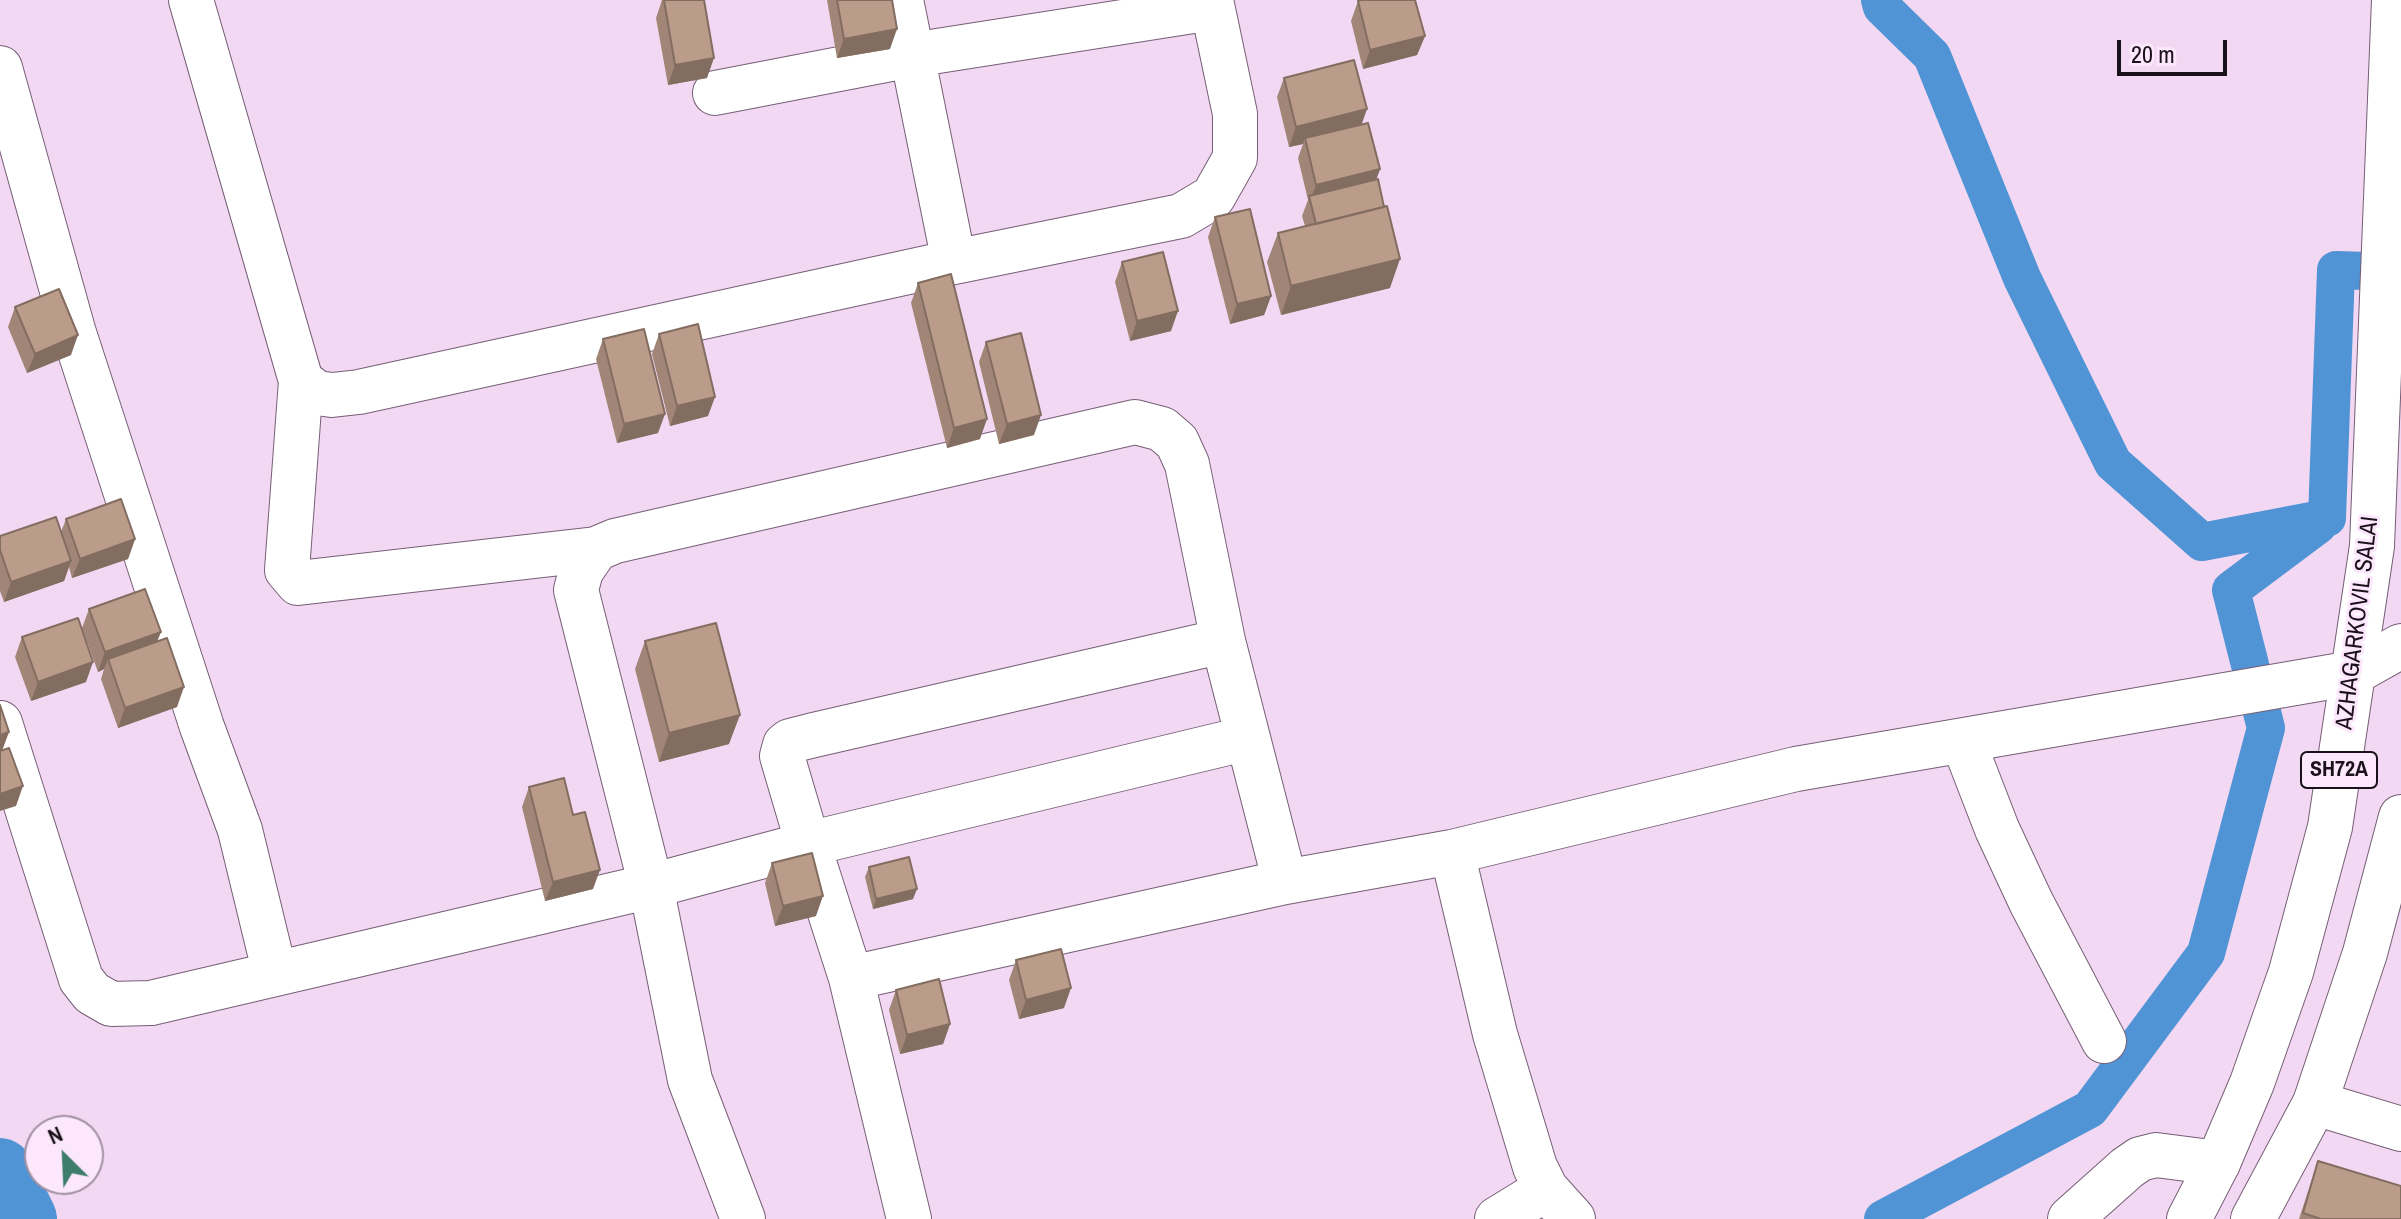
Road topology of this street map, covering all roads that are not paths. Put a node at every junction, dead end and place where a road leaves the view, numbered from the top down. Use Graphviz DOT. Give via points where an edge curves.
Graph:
graph roads {
  1 [pos="191,0"];
  2 [pos="901,0"];
  3 [pos="2394,0"];
  4 [pos="1211,4"];
  5 [pos="912,55"];
  6 [pos="0,68"];
  7 [pos="715,93"];
  8 [pos="954,262"];
  9 [pos="301,381"];
  10 [pos="596,549"];
  11 [pos="1223,641"];
  12 [pos="2401,646"];
  13 [pos="2353,673"];
  14 [pos="0,723"];
  15 [pos="1248,738"];
  16 [pos="1963,741"];
  17 [pos="2401,817"];
  18 [pos="808,844"];
  19 [pos="1452,852"];
  20 [pos="1285,882"];
  21 [pos="651,886"];
  22 [pos="275,974"];
  23 [pos="851,978"];
  24 [pos="2104,1041"];
  25 [pos="2315,1103"];
  26 [pos="2401,1129"];
  27 [pos="2218,1163"];
  28 [pos="1559,1204"];
  29 [pos="743,1219"];
  30 [pos="909,1219"];
  31 [pos="1497,1219"];
  32 [pos="2070,1219"];
  33 [pos="2189,1219"];
  34 [pos="2253,1219"];
  1 -- 9 [label="street"];
  2 -- 5 [label="street"];
  3 -- 13 [label="street, AZHAGARKOVIL SALAI / SH72A" via="2372,546"];
  4 -- 5 [label="street"];
  4 -- 8 [label="street" via="1235,114 1235,158 1213,197 1181,216"];
  5 -- 7 [label="street"];
  5 -- 8 [label="street"];
  6 -- 22 [label="street" via="73,330 240,830"];
  8 -- 9 [label="street" via="359,392 317,393"];
  9 -- 10 [label="street" via="287,570 298,583"];
  10 -- 11 [label="street" via="1135,422 1162,429 1177,442 1187,464"];
  10 -- 21 [label="street" via="576,590"];
  11 -- 15 [label="street"];
  11 -- 18 [label="street" via="790,741 782,756"];
  12 -- 13 [label="street"];
  13 -- 16 [label="street"];
  13 -- 27 [label="street, AZHAGARKOVIL SALAI / SH72A" via="2330,827 2291,972"];
  14 -- 22 [label="street" via="81,979 92,993 111,1004 151,1003"];
  15 -- 18 [label="street"];
  15 -- 20 [label="street"];
  16 -- 19 [label="street" via="1796,769"];
  16 -- 24 [label="street" via="2020,878"];
  17 -- 25 [label="street" via="2365,953"];
  18 -- 21 [label="street"];
  18 -- 23 [label="street"];
  19 -- 20 [label="street"];
  19 -- 28 [label="street" via="1495,1034 1531,1154"];
  20 -- 23 [label="street"];
  21 -- 22 [label="street"];
  21 -- 29 [label="street" via="690,1080"];
  23 -- 30 [label="street"];
  25 -- 26 [label="street"];
  25 -- 34 [label="street"];
  27 -- 32 [label="street" via="2156,1155 2140,1159"];
  27 -- 33 [label="street, AZHAGARKOVIL SALAI / SH72A"];
  28 -- 31 [label="street"];
}
